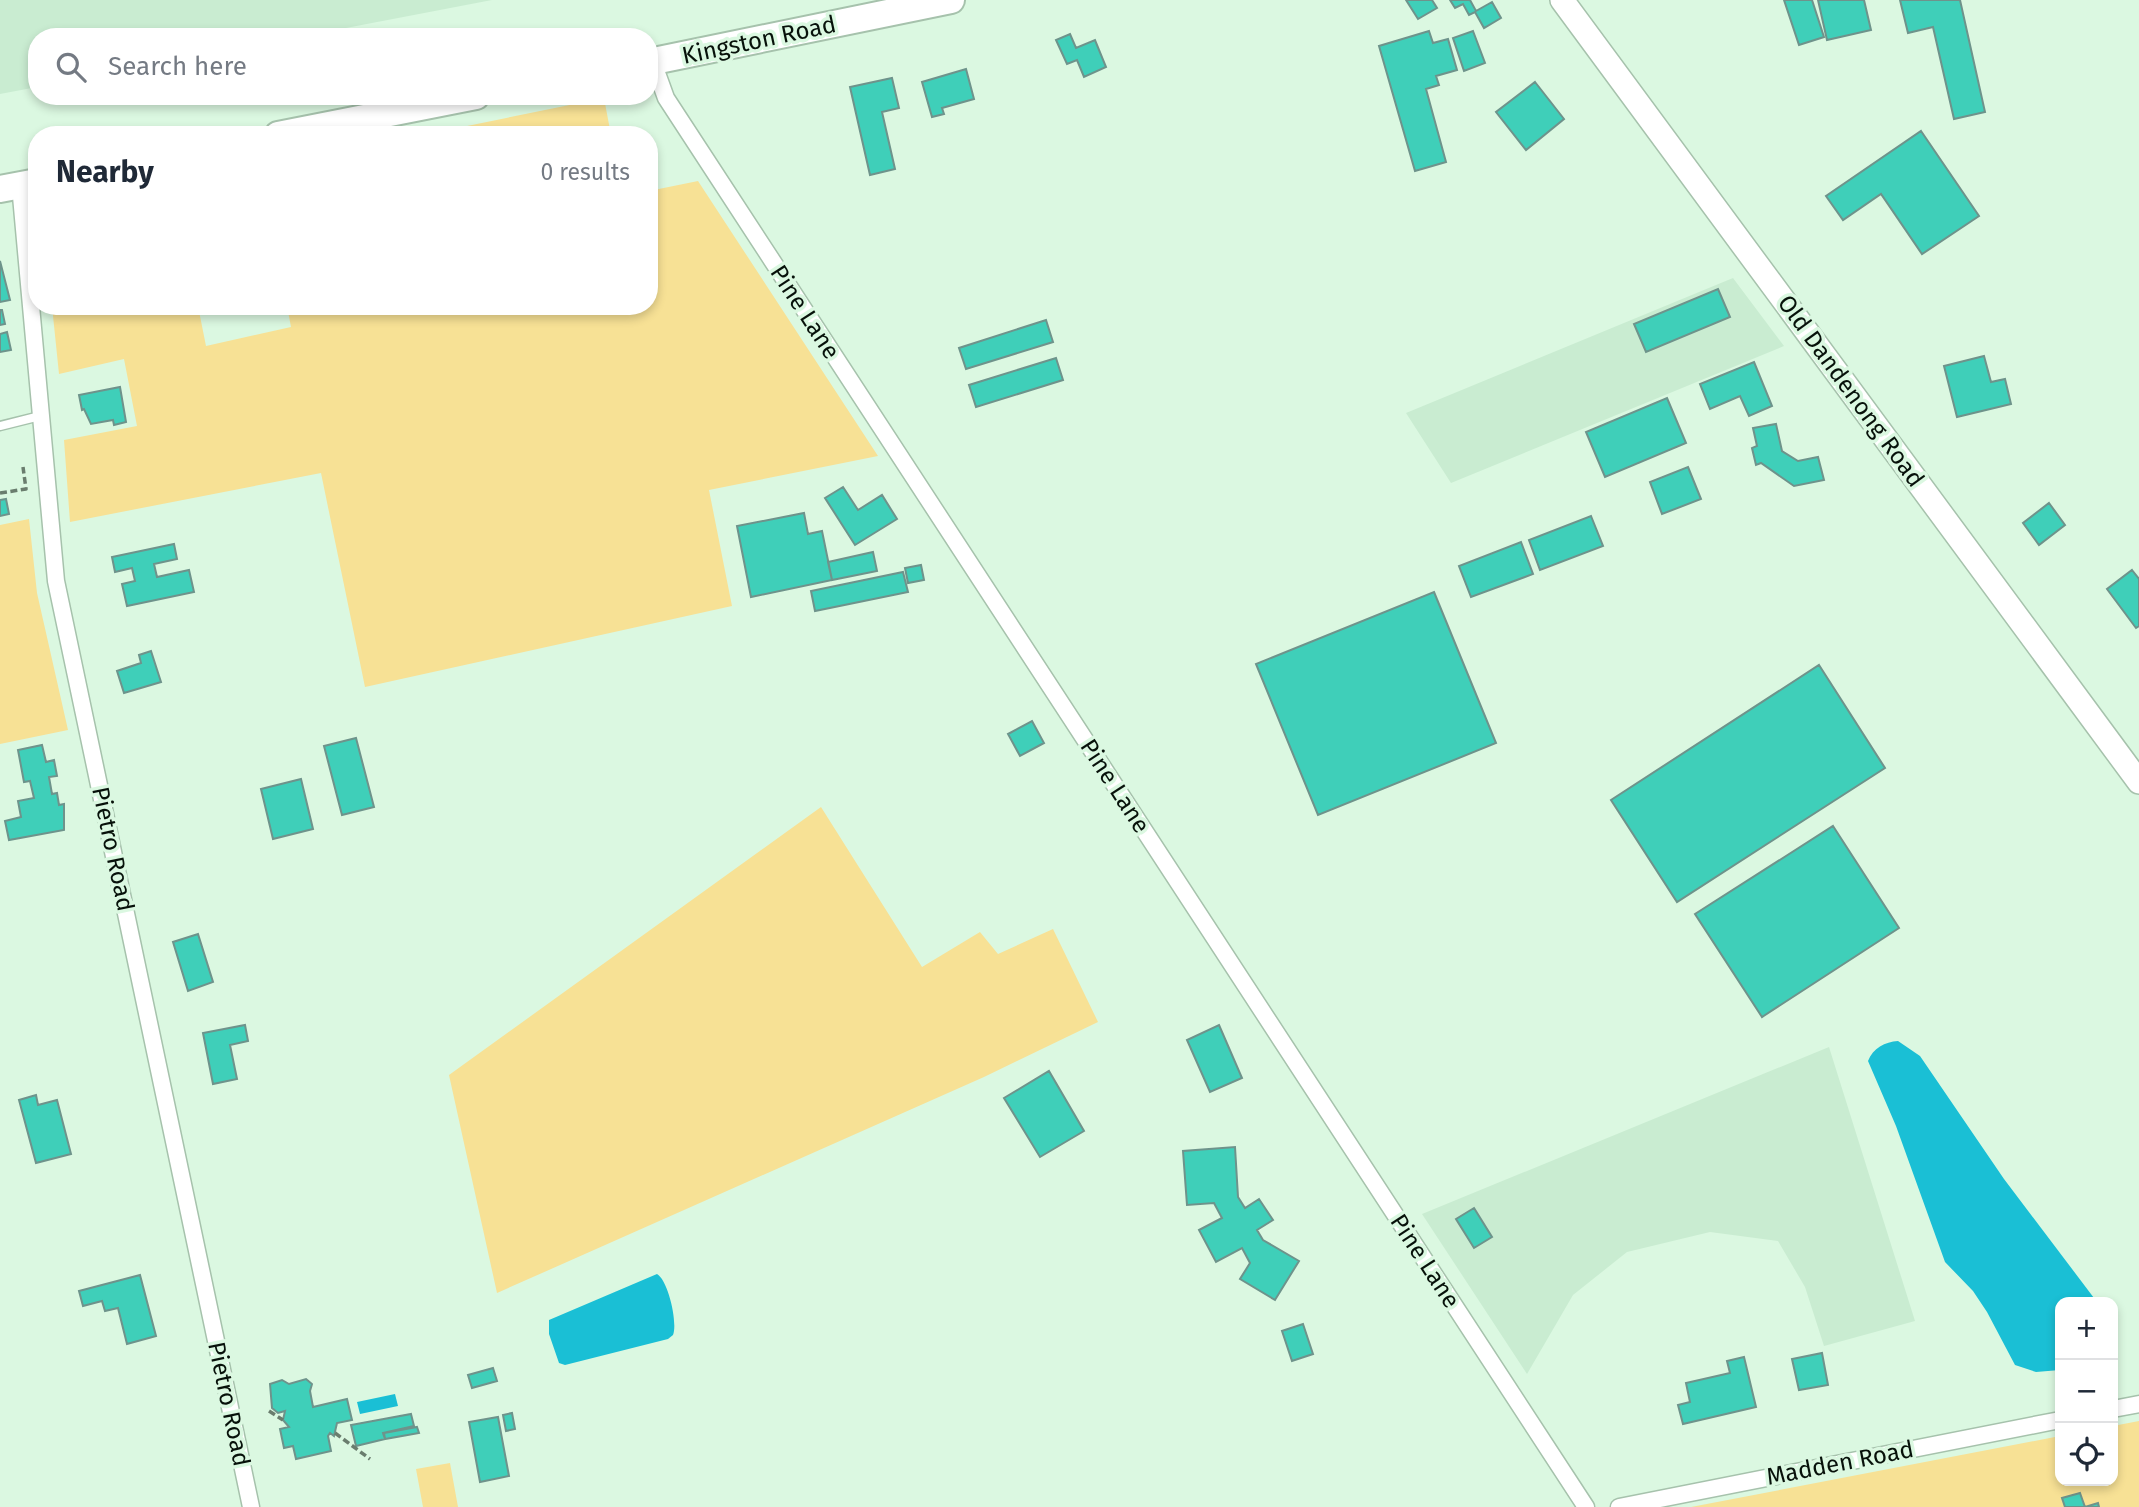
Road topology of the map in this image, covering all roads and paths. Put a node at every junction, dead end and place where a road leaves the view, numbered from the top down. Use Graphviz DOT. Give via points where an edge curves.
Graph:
graph roads {
  1 [pos="951,0"];
  2 [pos="1562,0"];
  3 [pos="658,61"];
  4 [pos="658,77"];
  5 [pos="430,105"];
  6 [pos="323,126"];
  7 [pos="19,185"];
  8 [pos="28,284"];
  9 [pos="31,315"];
  10 [pos="40,416"];
  11 [pos="0,426"];
  12 [pos="23,467"];
  13 [pos="0,493"];
  14 [pos="2139,782"];
  15 [pos="2139,1404"];
  16 [pos="2118,1408"];
  17 [pos="269,1411"];
  18 [pos="283,1420"];
  19 [pos="2055,1421"];
  20 [pos="335,1433"];
  21 [pos="370,1459"];
  22 [pos="251,1507"];
  23 [pos="1586,1507"];
  24 [pos="1619,1507"];
  1 -- 3 [label="main road, Kingston Road"];
  2 -- 14 [label="main road, Old Dandenong Road"];
  4 -- 23 [label="street, Pine Lane" via="673,109"];
  5 -- 6 [label="main road"];
  7 -- 8 [label="street, Pietro Road"];
  9 -- 10 [label="street, Pietro Road"];
  10 -- 11 [label="lane"];
  10 -- 22 [label="street, Pietro Road" via="56,581"];
  12 -- 13 [label="path" via="26,489"];
  15 -- 16 [label="street"];
  17 -- 18 [label="path"];
  19 -- 24 [label="street, Madden Road"];
  20 -- 21 [label="path"];
}
